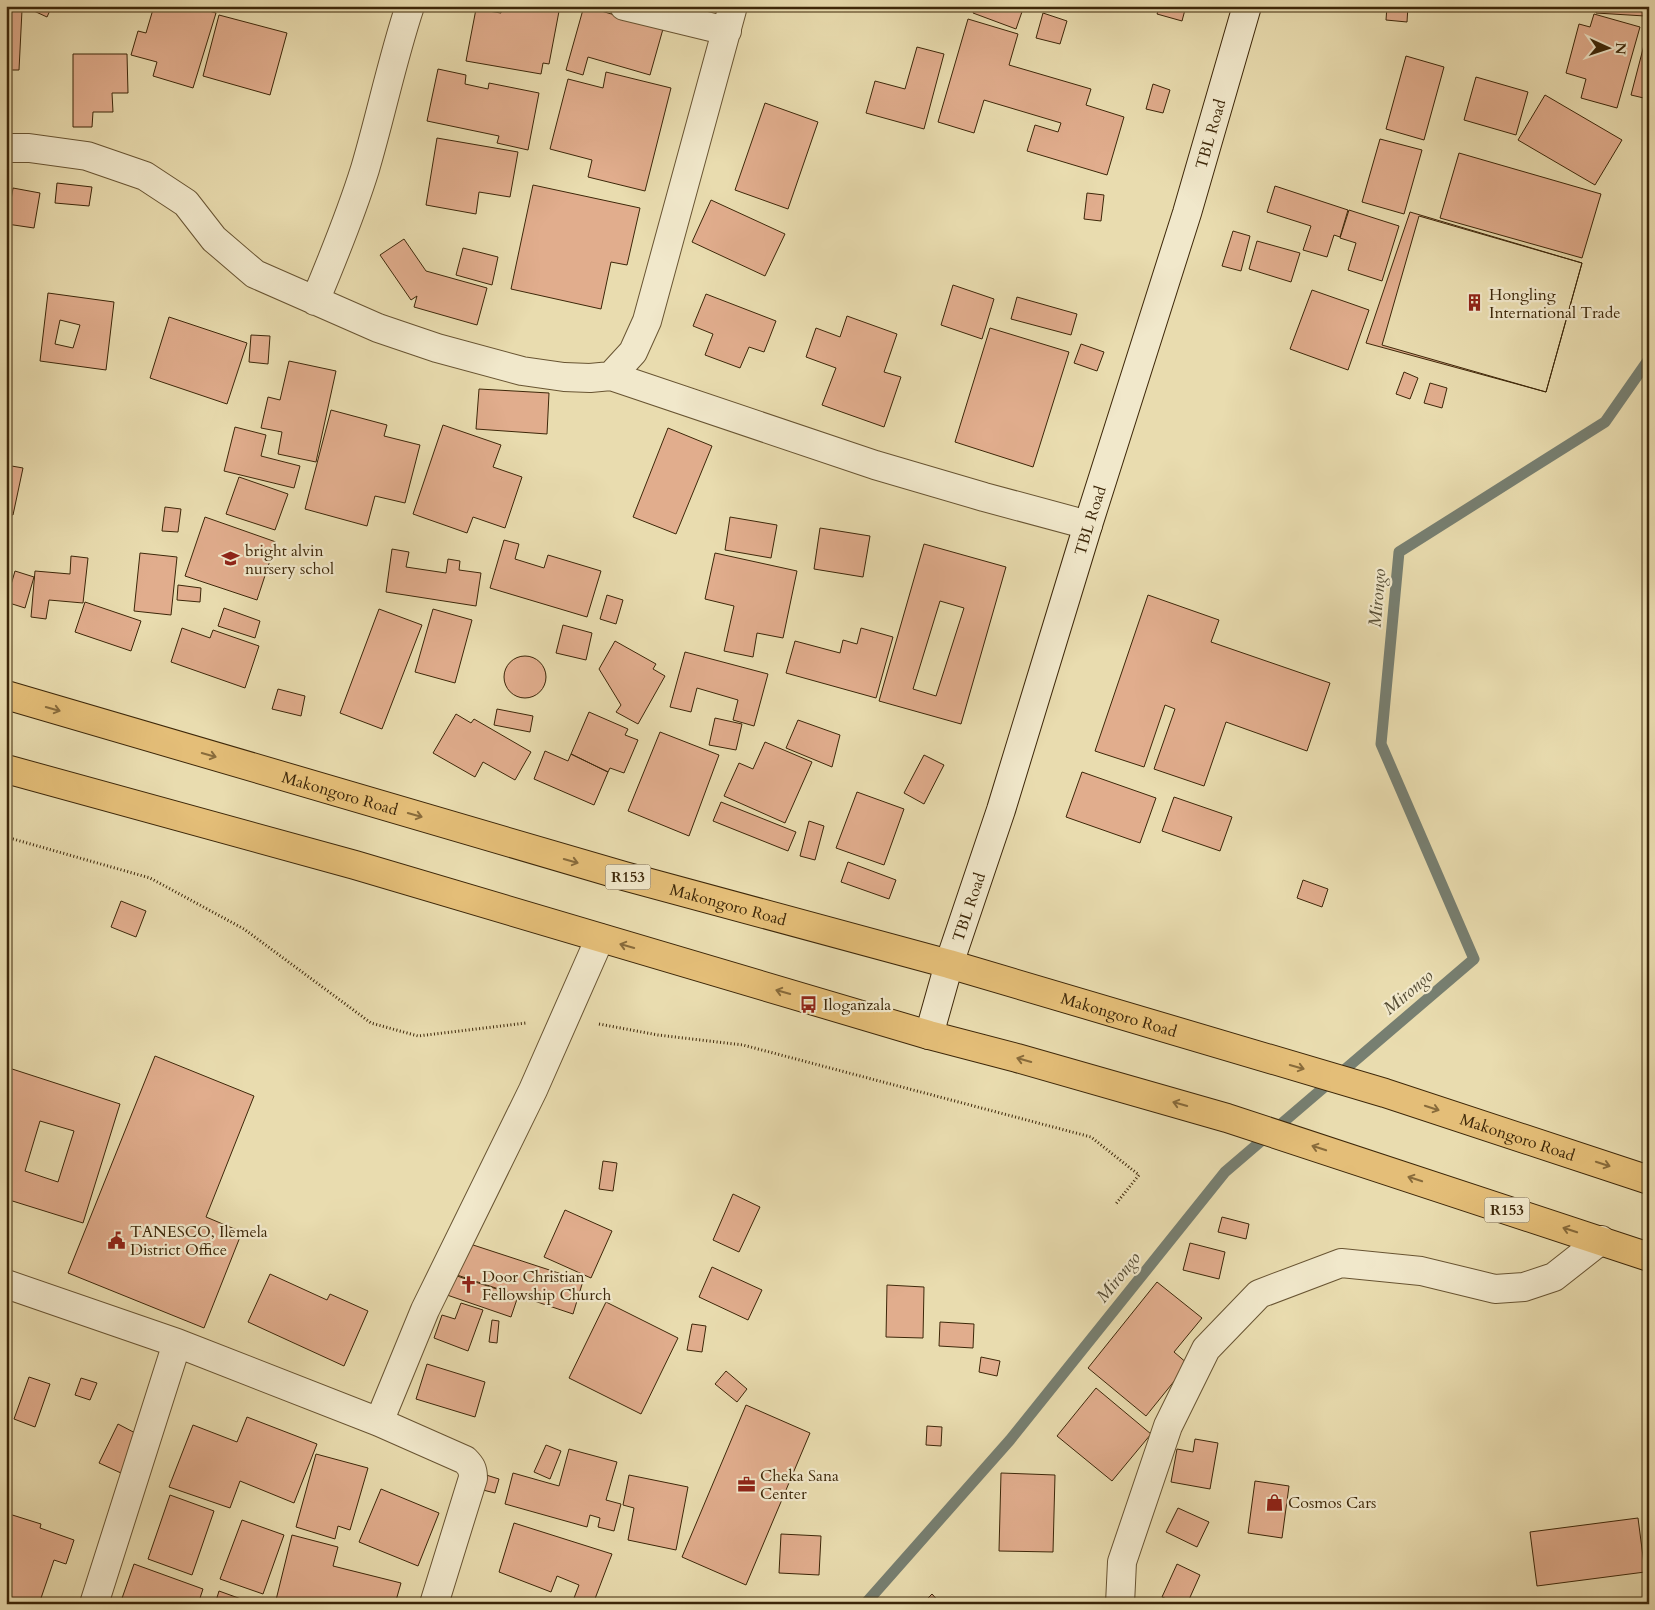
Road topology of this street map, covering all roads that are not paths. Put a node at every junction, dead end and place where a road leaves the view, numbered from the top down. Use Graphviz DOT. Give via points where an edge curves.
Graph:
graph roads {
  1 [pos="410,6"];
  2 [pos="624,6"];
  3 [pos="1247,6"];
  4 [pos="730,19"];
  5 [pos="6,148"];
  6 [pos="315,301"];
  7 [pos="611,376"];
  8 [pos="1088,525"];
  9 [pos="6,695"];
  10 [pos="6,769"];
  11 [pos="600,938"];
  12 [pos="949,964"];
  13 [pos="929,1035"];
  14 [pos="1649,1180"];
  15 [pos="1601,1240"];
  16 [pos="1649,1257"];
  17 [pos="6,1284"];
  18 [pos="177,1343"];
  19 [pos="378,1422"];
  20 [pos="94,1604"];
  21 [pos="434,1604"];
  22 [pos="1120,1604"];
  1 -- 6 [label="street" via="365,169"];
  2 -- 4 [label="street"];
  3 -- 8 [label="street, TBL Road" via="1187,214"];
  4 -- 7 [label="street" via="647,321 633,352"];
  5 -- 6 [label="street" via="87,156 145,176 186,204 214,239 255,274"];
  6 -- 7 [label="street" via="378,328 437,348 513,368 564,377"];
  7 -- 8 [label="street" via="874,465"];
  8 -- 12 [label="street, TBL Road" via="1001,810"];
  9 -- 12 [label="main road, Makongoro Road / R153, one-way" via="624,876"];
  10 -- 11 [label="main road, R153" via="354,865"];
  13 -- 11 [label="main road, R153, one-way"];
  11 -- 19 [label="street" via="533,1090 425,1310"];
  12 -- 13 [label="street, TBL Road"];
  12 -- 14 [label="main road, Makongoro Road / R153, one-way" via="1385,1093"];
  15 -- 13 [label="main road, R153, one-way" via="1227,1118"];
  15 -- 16 [label="main road, R153"];
  15 -- 22 [label="street" via="1554,1277 1524,1287 1496,1289 1421,1271 1342,1263 1259,1294 1206,1349 1168,1426 1122,1562"];
  17 -- 18 [label="street"];
  18 -- 19 [label="street"];
  18 -- 20 [label="street"];
  19 -- 21 [label="street" via="465,1460 473,1471"];
}
